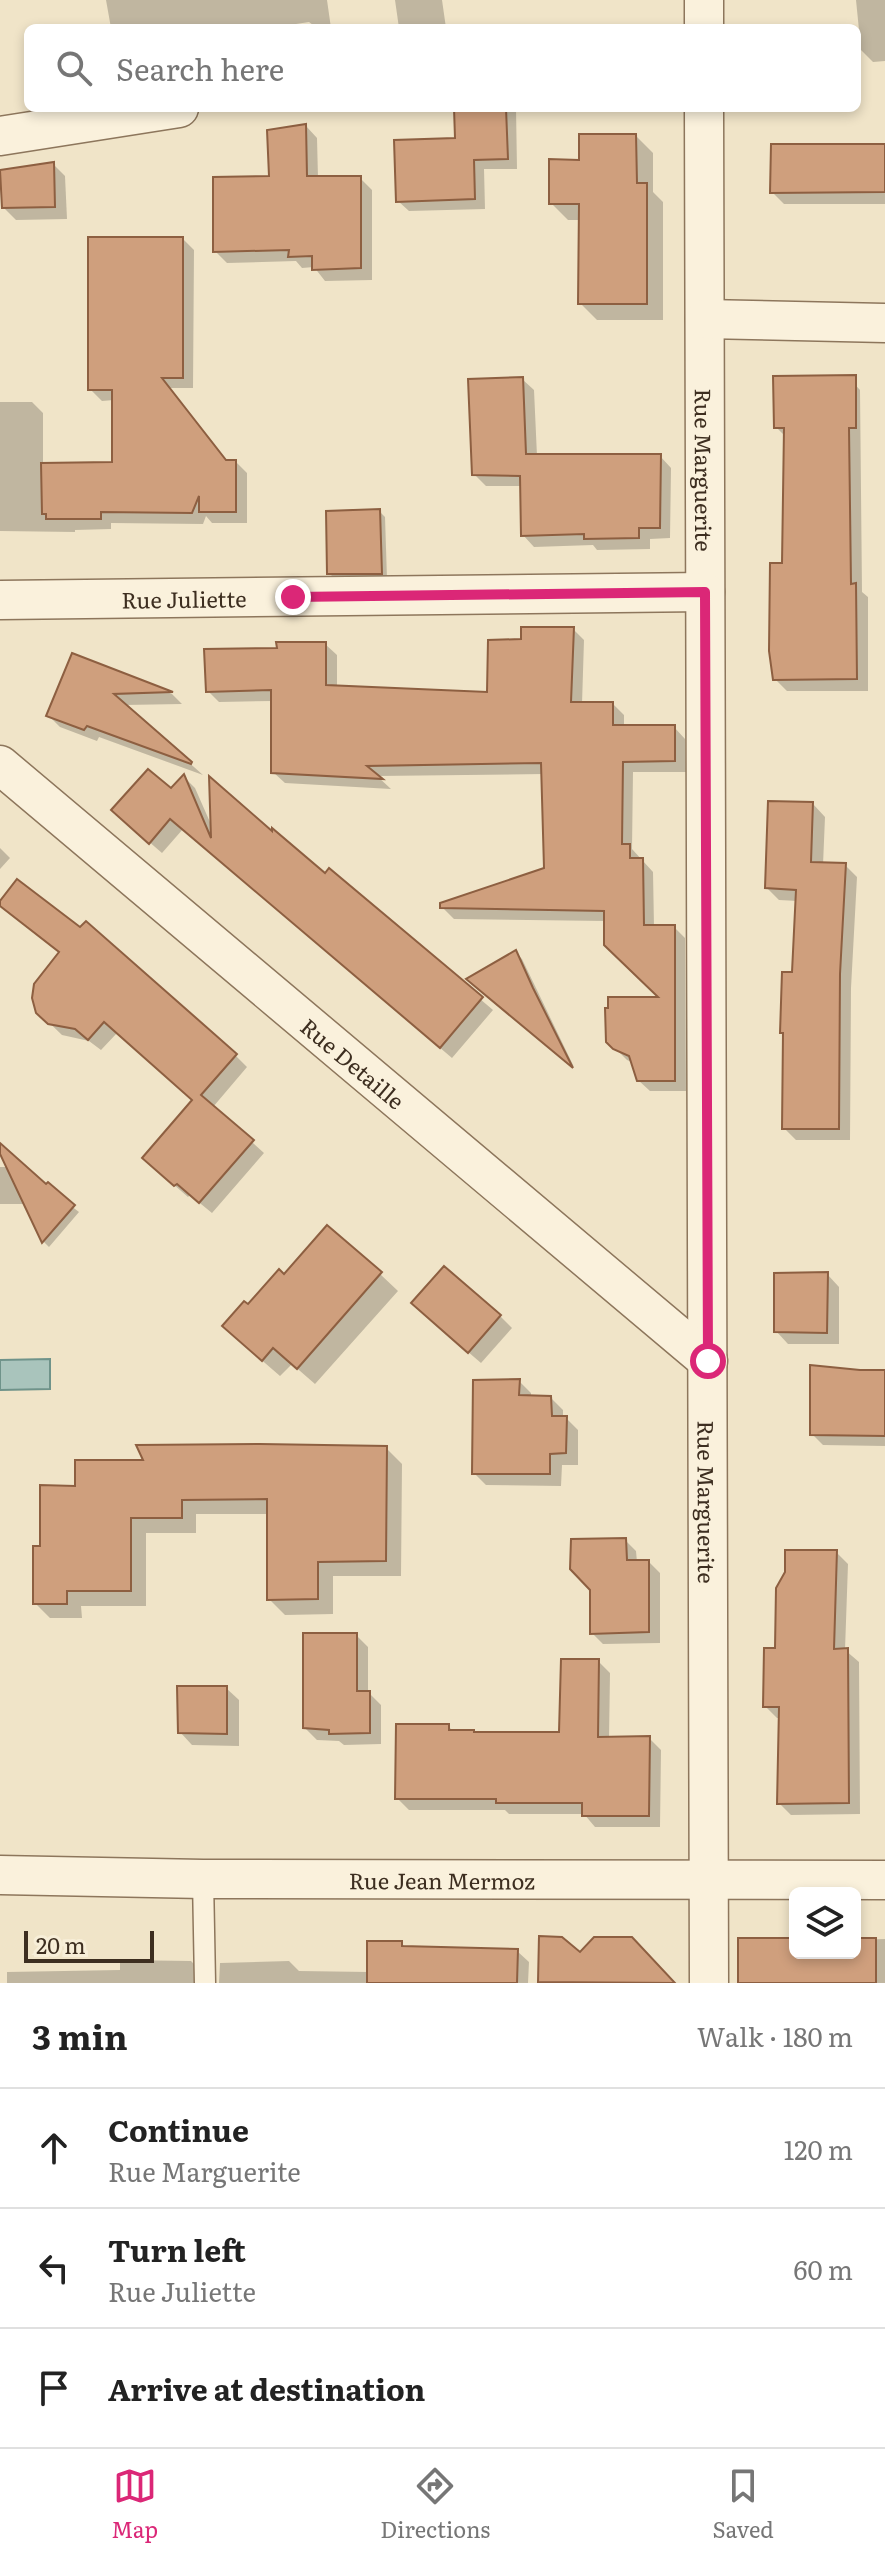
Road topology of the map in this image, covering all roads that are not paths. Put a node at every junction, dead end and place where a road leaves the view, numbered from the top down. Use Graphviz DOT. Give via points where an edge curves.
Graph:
graph roads {
  1 [pos="153,112"];
  2 [pos="704,112"];
  3 [pos="0,136"];
  4 [pos="705,319"];
  5 [pos="885,323"];
  6 [pos="705,592"];
  7 [pos="0,600"];
  8 [pos="0,765"];
  9 [pos="708,1361"];
  10 [pos="0,1875"];
  11 [pos="203,1879"];
  12 [pos="709,1880"];
  13 [pos="885,1880"];
  14 [pos="205,1983"];
  15 [pos="709,1983"];
  1 -- 3 [label="street"];
  2 -- 4 [label="street, Rue Marguerite"];
  4 -- 5 [label="street"];
  4 -- 6 [label="street, Rue Marguerite"];
  6 -- 7 [label="street, Rue Juliette"];
  6 -- 9 [label="street, Rue Marguerite"];
  8 -- 9 [label="street, Rue Detaille"];
  9 -- 12 [label="street, Rue Marguerite"];
  10 -- 11 [label="street, Rue Jean Mermoz"];
  11 -- 12 [label="street, Rue Jean Mermoz"];
  11 -- 14 [label="lane"];
  12 -- 13 [label="street, Rue Jean Mermoz"];
  12 -- 15 [label="street, Rue Marguerite"];
}
